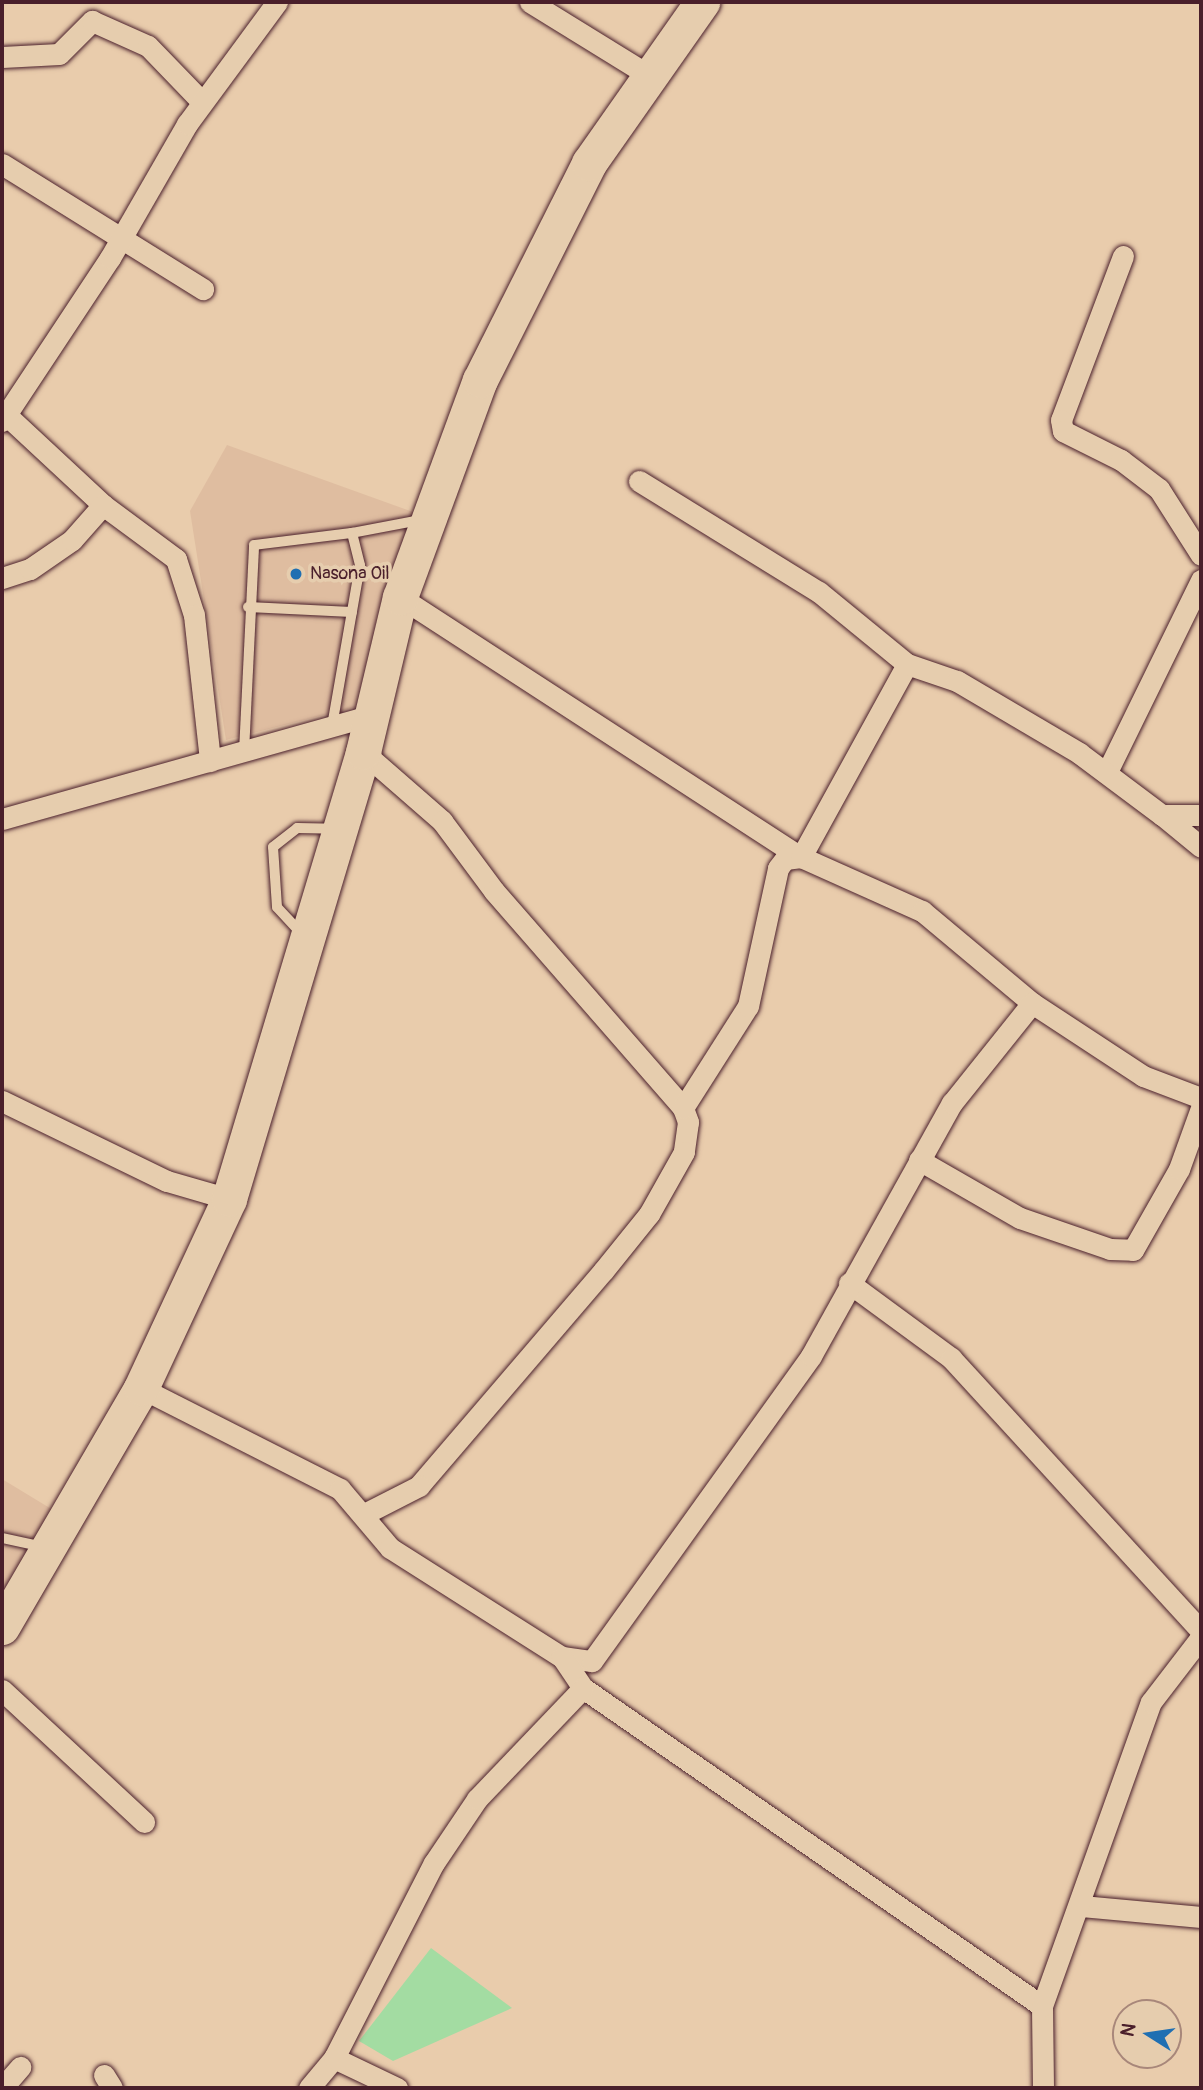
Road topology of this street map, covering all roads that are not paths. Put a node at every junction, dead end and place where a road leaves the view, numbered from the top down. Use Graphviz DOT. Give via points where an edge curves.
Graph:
graph roads {
  1 [pos="277,2"];
  2 [pos="530,2"];
  3 [pos="702,2"];
  4 [pos="2,57"];
  5 [pos="648,75"];
  6 [pos="201,102"];
  7 [pos="2,164"];
  8 [pos="121,238"];
  9 [pos="1123,256"];
  10 [pos="203,289"];
  11 [pos="3,416"];
  12 [pos="639,481"];
  13 [pos="103,505"];
  14 [pos="429,518"];
  15 [pos="352,533"];
  16 [pos="1201,555"];
  17 [pos="2,578"];
  18 [pos="1201,580"];
  19 [pos="400,597"];
  20 [pos="248,607"];
  21 [pos="352,612"];
  22 [pos="906,664"];
  23 [pos="372,715"];
  24 [pos="332,726"];
  25 [pos="244,752"];
  26 [pos="363,752"];
  27 [pos="210,761"];
  28 [pos="1107,772"];
  29 [pos="1162,815"];
  30 [pos="1201,815"];
  31 [pos="2,820"];
  32 [pos="340,829"];
  33 [pos="1201,847"];
  34 [pos="801,857"];
  35 [pos="308,940"];
  36 [pos="1032,1003"];
  37 [pos="1201,1098"];
  38 [pos="2,1102"];
  39 [pos="683,1108"];
  40 [pos="1201,1108"];
  41 [pos="919,1160"];
  42 [pos="229,1199"];
  43 [pos="849,1283"];
  44 [pos="141,1388"];
  45 [pos="366,1513"];
  46 [pos="2,1538"];
  47 [pos="48,1548"];
  48 [pos="2,1627"];
  49 [pos="1201,1631"];
  50 [pos="1201,1637"];
  51 [pos="562,1657"];
  52 [pos="583,1688"];
  53 [pos="2,1690"];
  54 [pos="144,1822"];
  55 [pos="1081,1906"];
  56 [pos="1201,1917"];
  57 [pos="1042,2006"];
  58 [pos="334,2058"];
  59 [pos="20,2067"];
  60 [pos="2,2088"];
  61 [pos="309,2088"];
  62 [pos="397,2088"];
  63 [pos="1043,2088"];
  1 -- 6 [label="street"];
  2 -- 5 [label="street"];
  3 -- 5 [label="main road"];
  4 -- 6 [label="street" via="59,54 92,21 148,46"];
  5 -- 14 [label="main road" via="552,229 480,380"];
  6 -- 8 [label="street"];
  7 -- 8 [label="street"];
  8 -- 10 [label="street"];
  8 -- 11 [label="street"];
  9 -- 16 [label="street" via="1061,420 1063,431 1121,460 1159,489"];
  11 -- 13 [label="street"];
  12 -- 22 [label="street" via="819,592"];
  13 -- 17 [label="street" via="72,540 30,569"];
  13 -- 27 [label="street" via="176,559 188,586"];
  14 -- 15 [label="lane"];
  14 -- 19 [label="main road"];
  15 -- 20 [label="lane" via="260,539 249,556"];
  15 -- 21 [label="lane" via="360,565"];
  18 -- 28 [label="street"];
  19 -- 23 [label="main road"];
  19 -- 34 [label="street"];
  20 -- 21 [label="lane"];
  20 -- 25 [label="lane"];
  21 -- 24 [label="lane"];
  22 -- 28 [label="street" via="957,681"];
  22 -- 34 [label="street"];
  23 -- 24 [label="street"];
  23 -- 26 [label="main road"];
  24 -- 25 [label="street"];
  25 -- 27 [label="street"];
  26 -- 32 [label="main road"];
  26 -- 39 [label="street" via="442,821 494,891"];
  27 -- 31 [label="street"];
  28 -- 29 [label="street"];
  29 -- 30 [label="street"];
  29 -- 33 [label="street"];
  32 -- 35 [label="main road"];
  32 -- 35 [label="lane" via="297,828 274,847 277,907"];
  34 -- 36 [label="street" via="922,911"];
  34 -- 39 [label="street" via="785,859 778,868 748,1006"];
  35 -- 42 [label="main road"];
  36 -- 37 [label="street" via="1143,1076"];
  36 -- 41 [label="street" via="953,1102"];
  38 -- 42 [label="street" via="167,1181"];
  39 -- 45 [label="street" via="684,1152 649,1214 419,1486"];
  40 -- 41 [label="street" via="1179,1169 1133,1250 1110,1249 1020,1218"];
  41 -- 43 [label="street"];
  42 -- 44 [label="main road"];
  43 -- 49 [label="street" via="951,1358"];
  43 -- 51 [label="street" via="811,1356 599,1655 583,1662"];
  44 -- 45 [label="street" via="340,1489"];
  44 -- 47 [label="main road"];
  45 -- 51 [label="street" via="390,1548"];
  46 -- 47 [label="lane"];
  47 -- 48 [label="main road"];
  50 -- 55 [label="street" via="1151,1702"];
  51 -- 52 [label="street"];
  52 -- 57 [label="street"];
  52 -- 58 [label="street" via="477,1799 434,1863"];
  53 -- 54 [label="street"];
  55 -- 56 [label="street"];
  55 -- 57 [label="street"];
  57 -- 63 [label="street"];
  58 -- 61 [label="street"];
  58 -- 62 [label="street"];
  59 -- 60 [label="street"];
}
